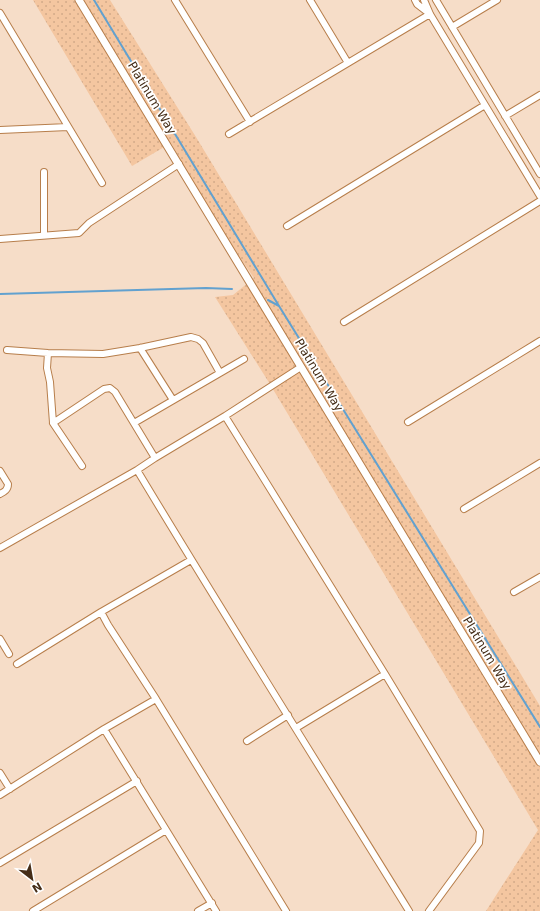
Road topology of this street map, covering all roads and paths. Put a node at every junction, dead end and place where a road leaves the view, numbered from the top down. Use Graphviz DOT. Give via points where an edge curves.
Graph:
graph roads {
  1 [pos="80,0"];
  2 [pos="175,0"];
  3 [pos="310,0"];
  4 [pos="415,0"];
  5 [pos="424,0"];
  6 [pos="436,0"];
  7 [pos="497,0"];
  8 [pos="0,13"];
  9 [pos="430,14"];
  10 [pos="452,27"];
  11 [pos="348,63"];
  12 [pos="540,95"];
  13 [pos="485,105"];
  14 [pos="505,116"];
  15 [pos="250,122"];
  16 [pos="68,127"];
  17 [pos="0,130"];
  18 [pos="229,134"];
  19 [pos="178,164"];
  20 [pos="44,172"];
  21 [pos="540,174"];
  22 [pos="102,182"];
  23 [pos="540,196"];
  24 [pos="540,201"];
  25 [pos="287,226"];
  26 [pos="44,235"];
  27 [pos="0,239"];
  28 [pos="344,322"];
  29 [pos="540,341"];
  30 [pos="140,348"];
  31 [pos="7,350"];
  32 [pos="48,354"];
  33 [pos="244,359"];
  34 [pos="302,367"];
  35 [pos="220,373"];
  36 [pos="173,400"];
  37 [pos="225,416"];
  38 [pos="408,422"];
  39 [pos="53,423"];
  40 [pos="134,423"];
  41 [pos="155,458"];
  42 [pos="540,463"];
  43 [pos="82,466"];
  44 [pos="137,470"];
  45 [pos="0,471"];
  46 [pos="0,494"];
  47 [pos="464,509"];
  48 [pos="0,548"];
  49 [pos="191,560"];
  50 [pos="540,578"];
  51 [pos="514,592"];
  52 [pos="101,612"];
  53 [pos="0,639"];
  54 [pos="9,654"];
  55 [pos="17,664"];
  56 [pos="385,674"];
  57 [pos="156,699"];
  58 [pos="288,715"];
  59 [pos="296,728"];
  60 [pos="104,729"];
  61 [pos="247,741"];
  62 [pos="540,762"];
  63 [pos="0,773"];
  64 [pos="137,781"];
  65 [pos="10,789"];
  66 [pos="0,795"];
  67 [pos="166,830"];
  68 [pos="0,863"];
  69 [pos="212,903"];
  70 [pos="33,911"];
  71 [pos="198,911"];
  72 [pos="216,911"];
  73 [pos="286,911"];
  74 [pos="409,911"];
  75 [pos="429,911"];
  1 -- 19 [label="street, Platinum Way"];
  2 -- 15 [label="street"];
  3 -- 11 [label="street"];
  4 -- 9 [label="street"];
  5 -- 9 [label="street"];
  6 -- 10 [label="street"];
  7 -- 10 [label="street"];
  8 -- 16 [label="street"];
  9 -- 11 [label="street"];
  9 -- 13 [label="street"];
  10 -- 14 [label="street"];
  11 -- 15 [label="street"];
  12 -- 14 [label="street"];
  13 -- 23 [label="street"];
  13 -- 25 [label="street"];
  14 -- 21 [label="street"];
  15 -- 18 [label="street"];
  16 -- 17 [label="street"];
  16 -- 22 [label="street"];
  19 -- 26 [label="street" via="89,223 79,233"];
  19 -- 34 [label="street, Platinum Way"];
  20 -- 26 [label="street"];
  24 -- 28 [label="street"];
  26 -- 27 [label="street"];
  29 -- 38 [label="street"];
  30 -- 32 [label="street" via="103,354"];
  30 -- 35 [label="street" via="192,337 203,343"];
  30 -- 36 [label="street"];
  31 -- 32 [label="street"];
  32 -- 39 [label="street" via="47,368"];
  33 -- 35 [label="street"];
  34 -- 37 [label="street"];
  34 -- 62 [label="street, Platinum Way"];
  35 -- 36 [label="street"];
  36 -- 40 [label="street"];
  37 -- 41 [label="street"];
  37 -- 56 [label="street"];
  39 -- 40 [label="street" via="104,389 110,388"];
  39 -- 43 [label="street"];
  40 -- 41 [label="street"];
  41 -- 44 [label="street"];
  42 -- 47 [label="street"];
  44 -- 48 [label="street"];
  44 -- 49 [label="street"];
  45 -- 46 [label="street" via="8,487"];
  49 -- 52 [label="street"];
  49 -- 58 [label="street"];
  50 -- 51 [label="street"];
  52 -- 55 [label="street"];
  52 -- 57 [label="street"];
  53 -- 54 [label="street"];
  56 -- 59 [label="street"];
  56 -- 75 [label="street" via="480,831 479,843"];
  57 -- 60 [label="street"];
  57 -- 73 [label="street"];
  58 -- 59 [label="street"];
  58 -- 61 [label="street"];
  59 -- 74 [label="street"];
  60 -- 64 [label="street"];
  60 -- 65 [label="street"];
  63 -- 65 [label="street"];
  64 -- 67 [label="street"];
  64 -- 68 [label="street"];
  65 -- 66 [label="street"];
  67 -- 69 [label="street"];
  67 -- 70 [label="street"];
  69 -- 71 [label="street"];
  69 -- 72 [label="street"];
}
